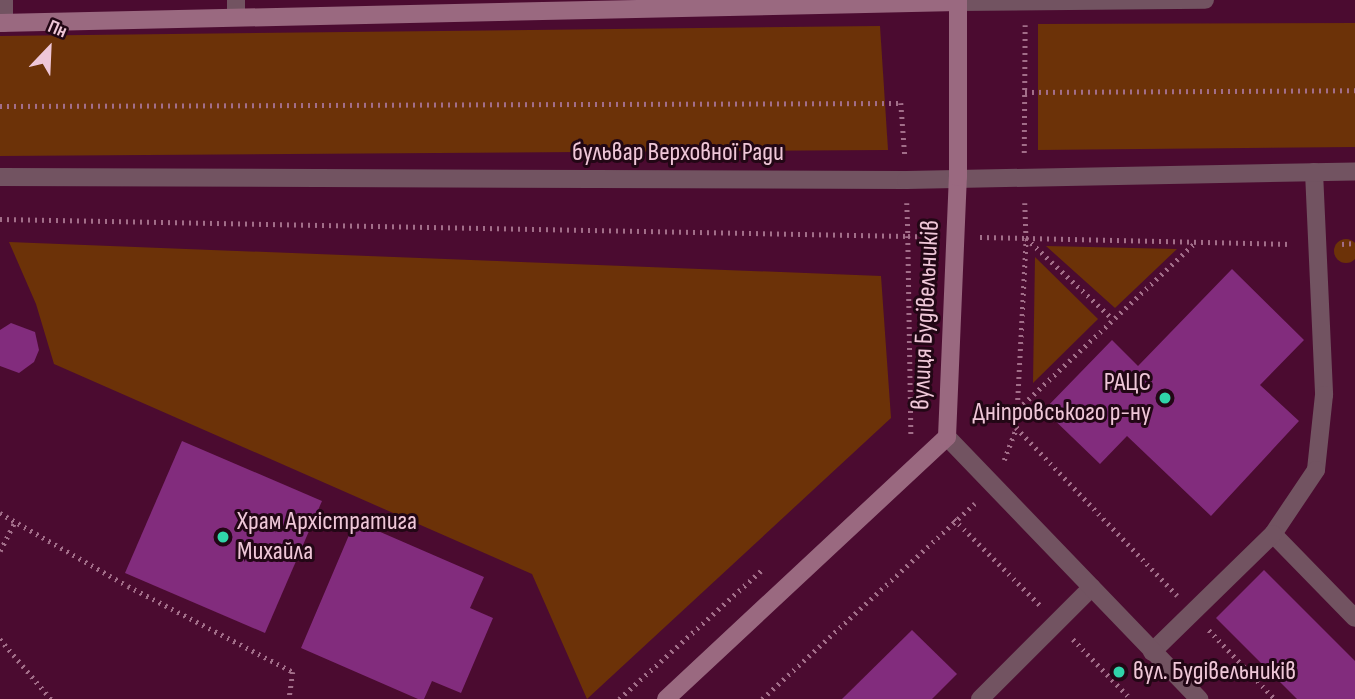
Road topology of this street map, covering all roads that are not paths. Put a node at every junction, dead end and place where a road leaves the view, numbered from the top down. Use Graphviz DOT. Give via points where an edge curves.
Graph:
graph roads {
  1 [pos="4,0"];
  2 [pos="1205,0"];
  3 [pos="958,1"];
  4 [pos="1026,1"];
  5 [pos="707,4"];
  6 [pos="236,8"];
  7 [pos="2,23"];
  8 [pos="1314,172"];
  9 [pos="1355,172"];
  10 [pos="0,177"];
  11 [pos="958,177"];
  12 [pos="947,437"];
  13 [pos="1273,534"];
  14 [pos="1092,587"];
  15 [pos="1355,618"];
  16 [pos="1152,652"];
  17 [pos="666,699"];
  18 [pos="980,699"];
  19 [pos="1199,699"];
  1 -- 7 [label="street"];
  2 -- 4 [label="street"];
  3 -- 4 [label="street"];
  3 -- 5 [label="main road"];
  3 -- 11 [label="main road, вулиця Будівельників"];
  5 -- 6 [label="main road"];
  6 -- 7 [label="main road"];
  8 -- 9 [label="street, бульвар Верховної Ради"];
  8 -- 11 [label="street, бульвар Верховної Ради"];
  8 -- 13 [label="street" via="1324,395 1316,470"];
  10 -- 11 [label="street, бульвар Верховної Ради"];
  11 -- 12 [label="main road, вулиця Будівельників"];
  12 -- 14 [label="street, вулиця Будівельників"];
  12 -- 17 [label="main road"];
  13 -- 15 [label="street"];
  13 -- 16 [label="street"];
  14 -- 16 [label="street, вулиця Будівельників"];
  14 -- 18 [label="street"];
  16 -- 19 [label="street, вулиця Будівельників"];
}
